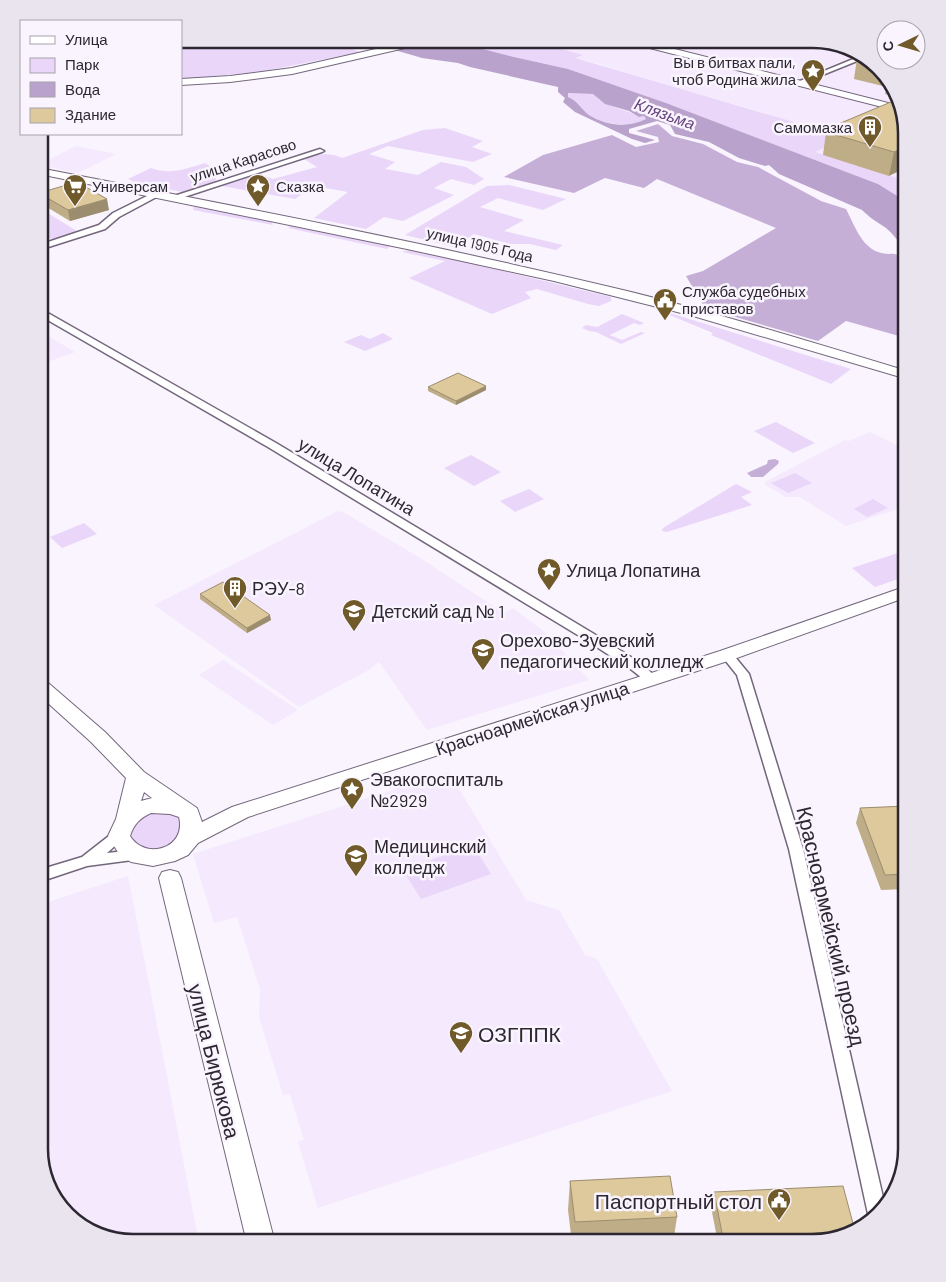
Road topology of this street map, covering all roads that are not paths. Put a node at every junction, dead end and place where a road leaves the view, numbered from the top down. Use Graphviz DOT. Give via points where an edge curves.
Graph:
graph roads {
  1 [pos="391,48"];
  2 [pos="660,48"];
  3 [pos="857,59"];
  4 [pos="182,82"];
  5 [pos="798,83"];
  6 [pos="895,107"];
  7 [pos="320,151"];
  8 [pos="48,173"];
  9 [pos="158,194"];
  10 [pos="175,198"];
  11 [pos="48,245"];
  12 [pos="48,316"];
  13 [pos="898,372"];
  14 [pos="898,594"];
  15 [pos="727,655"];
  16 [pos="652,680"];
  17 [pos="48,693"];
  18 [pos="137,777"];
  19 [pos="184,811"];
  20 [pos="240,812"];
  21 [pos="123,827"];
  22 [pos="186,842"];
  23 [pos="140,856"];
  24 [pos="87,861"];
  25 [pos="48,873"];
  26 [pos="170,878"];
  27 [pos="876,1208"];
  28 [pos="259,1234"];
  1 -- 4 [label="main road" via="272,74"];
  2 -- 5 [label="main road"];
  3 -- 5 [label="street"];
  5 -- 6 [label="main road"];
  7 -- 10 [label="street, улица Карасово"];
  8 -- 9 [label="street, улица 1905 Года"];
  9 -- 10 [label="street, улица 1905 Года"];
  9 -- 11 [label="street" via="116,215 102,227"];
  10 -- 13 [label="street, улица 1905 Года" via="405,244 628,295"];
  12 -- 16 [label="street, улица Лопатина" via="272,445 564,621"];
  14 -- 15 [label="main road, Красноармейская улица"];
  15 -- 16 [label="street, Красноармейская улица"];
  15 -- 27 [label="street, Красноармейский проезд" via="743,674 796,849"];
  16 -- 20 [label="street, Красноармейская улица"];
  17 -- 18 [label="main road"];
  18 -- 19 [label="main road"];
  18 -- 21 [label="main road"];
  19 -- 20 [label="street"];
  19 -- 21 [label="main road" via="165,804 152,805 137,810"];
  19 -- 22 [label="main road" via="194,828"];
  20 -- 22 [label="street"];
  21 -- 23 [label="main road" via="128,851"];
  21 -- 24 [label="street"];
  22 -- 23 [label="main road" via="168,855"];
  22 -- 26 [label="main road"];
  23 -- 24 [label="street"];
  23 -- 26 [label="main road"];
  24 -- 25 [label="street"];
  26 -- 28 [label="main road, улица Бирюкова"];
}
